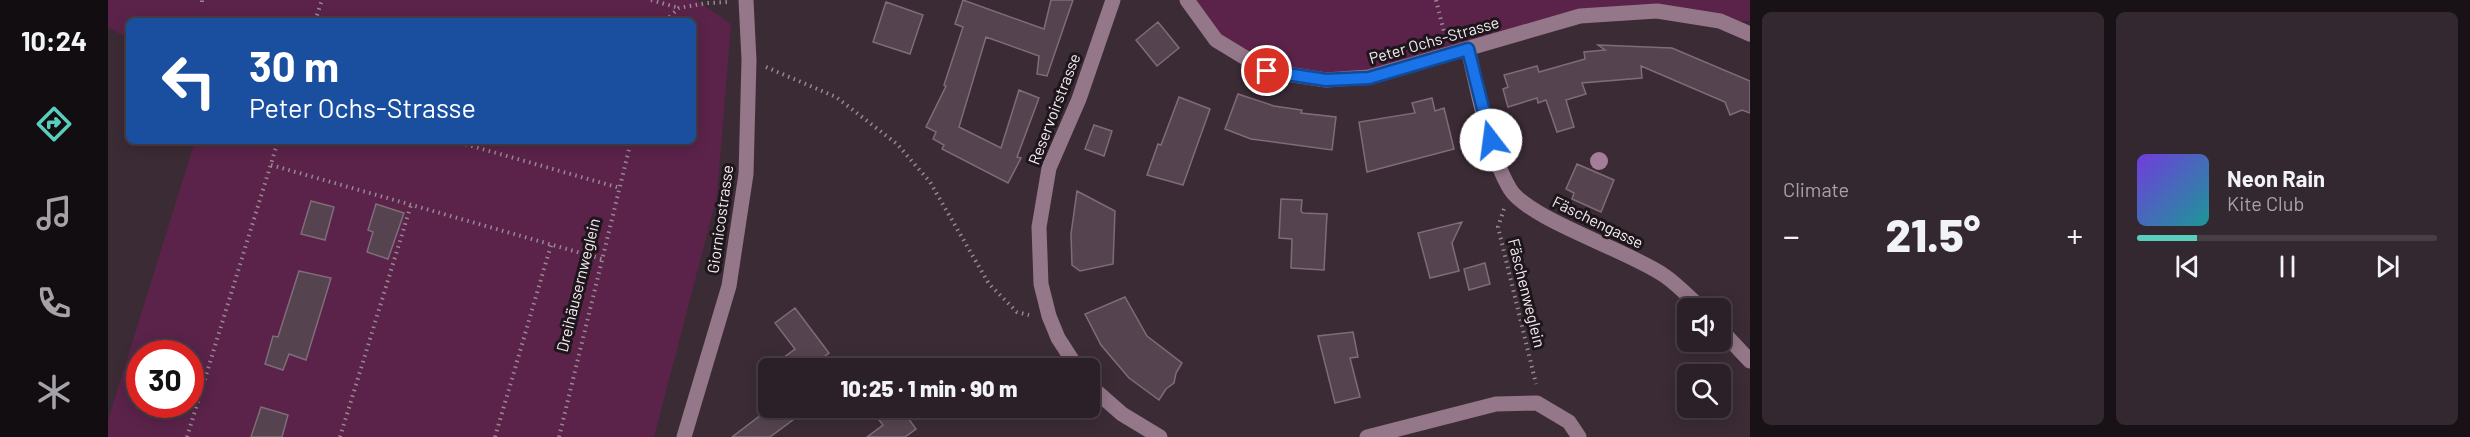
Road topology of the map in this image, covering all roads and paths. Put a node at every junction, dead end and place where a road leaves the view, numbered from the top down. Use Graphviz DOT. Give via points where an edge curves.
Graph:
graph roads {
  1 [pos="322,0"];
  2 [pos="651,0"];
  3 [pos="1113,0"];
  4 [pos="1187,0"];
  5 [pos="1436,0"];
  6 [pos="740,1"];
  7 [pos="679,8"];
  8 [pos="316,18"];
  9 [pos="667,18"];
  10 [pos="1442,22"];
  11 [pos="1750,34"];
  12 [pos="1468,49"];
  13 [pos="749,60"];
  14 [pos="277,144"];
  15 [pos="465,144"];
  16 [pos="630,144"];
  17 [pos="271,165"];
  18 [pos="620,188"];
  19 [pos="1511,191"];
  20 [pos="411,205"];
  21 [pos="551,245"];
  22 [pos="602,259"];
  23 [pos="1690,298"];
  24 [pos="1051,319"];
  25 [pos="1731,341"];
  26 [pos="1071,358"];
  27 [pos="1750,361"];
  28 [pos="1100,395"];
  29 [pos="1537,403"];
  30 [pos="187,437"];
  31 [pos="340,437"];
  32 [pos="495,437"];
  33 [pos="559,437"];
  34 [pos="684,437"];
  35 [pos="1160,437"];
  36 [pos="1367,437"];
  37 [pos="1578,437"];
  1 -- 8 [label="path"];
  2 -- 7 [label="path"];
  3 -- 24 [label="street, Reservoirstrasse" via="1079,99 1049,168 1039,227 1041,284"];
  4 -- 12 [label="street, Peter Ochs-Strasse" via="1216,40 1267,71 1326,80 1369,78"];
  5 -- 10 [label="path"];
  6 -- 7 [label="path"];
  6 -- 13 [label="street, Giornicostrasse"];
  7 -- 9 [label="path"];
  11 -- 12 [label="street, Peter Ochs-Strasse" via="1720,21 1657,11 1580,16"];
  12 -- 19 [label="street, Fäschengasse" via="1497,162"];
  13 -- 24 [label="path" via="836,97 897,144 930,183 989,284 1017,312"];
  13 -- 34 [label="street, Giornicostrasse" via="746,174 729,286"];
  14 -- 17 [label="path"];
  15 -- 18 [label="path"];
  16 -- 18 [label="path, Dreihäusernweglein"];
  17 -- 20 [label="path"];
  17 -- 30 [label="path"];
  18 -- 22 [label="path, Dreihäusernweglein"];
  19 -- 23 [label="street, Fäschengasse" via="1540,214 1618,249 1665,276"];
  19 -- 29 [label="path, Fäschenweglein" via="1498,227 1536,378"];
  20 -- 21 [label="path"];
  20 -- 31 [label="path"];
  21 -- 22 [label="path"];
  21 -- 32 [label="path"];
  22 -- 33 [label="path, Dreihäusernweglein"];
  24 -- 26 [label="street, Reservoirstrasse"];
  25 -- 27 [label="street"];
  28 -- 35 [label="street" via="1122,414"];
  29 -- 36 [label="street" via="1496,404"];
  29 -- 37 [label="street" via="1569,422"];
}
